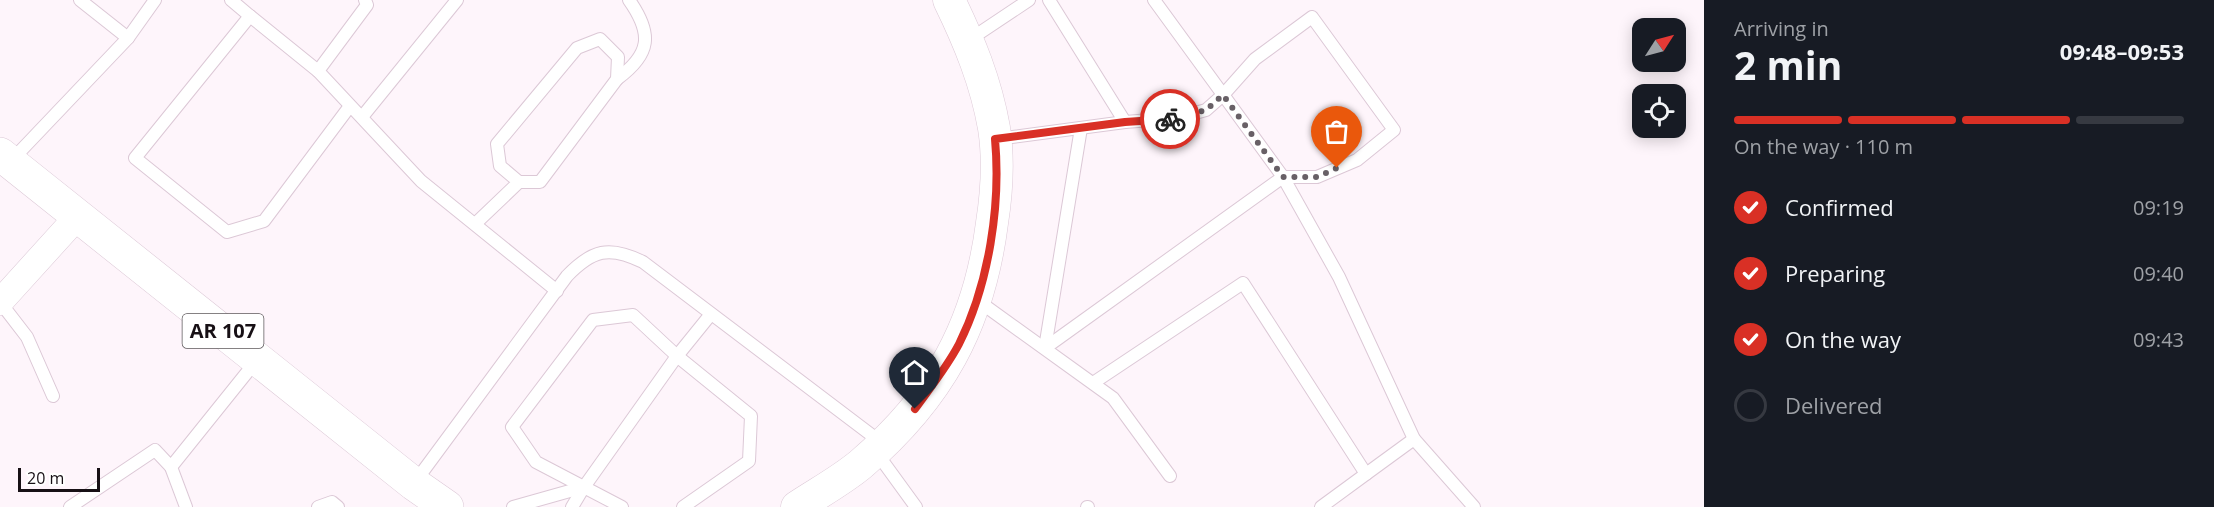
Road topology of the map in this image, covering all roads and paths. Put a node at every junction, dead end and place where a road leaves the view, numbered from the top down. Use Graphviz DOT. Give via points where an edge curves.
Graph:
graph roads {
  1 [pos="80,0"];
  2 [pos="155,0"];
  3 [pos="231,0"];
  4 [pos="365,0"];
  5 [pos="457,0"];
  6 [pos="629,0"];
  7 [pos="949,0"];
  8 [pos="1029,0"];
  9 [pos="1049,0"];
  10 [pos="1154,0"];
  11 [pos="250,16"];
  12 [pos="128,38"];
  13 [pos="968,40"];
  14 [pos="318,71"];
  15 [pos="617,79"];
  16 [pos="1223,95"];
  17 [pos="350,106"];
  18 [pos="362,117"];
  19 [pos="1125,122"];
  20 [pos="1081,128"];
  21 [pos="995,139"];
  22 [pos="5,158"];
  23 [pos="1283,177"];
  24 [pos="519,182"];
  25 [pos="78,216"];
  26 [pos="475,224"];
  27 [pos="557,291"];
  28 [pos="3,294"];
  29 [pos="976,299"];
  30 [pos="711,314"];
  31 [pos="1045,348"];
  32 [pos="677,356"];
  33 [pos="258,359"];
  34 [pos="1093,383"];
  35 [pos="53,396"];
  36 [pos="1414,440"];
  37 [pos="879,448"];
  38 [pos="171,467"];
  39 [pos="1366,474"];
  40 [pos="1170,476"];
  41 [pos="414,484"];
  42 [pos="584,487"];
  43 [pos="70,507"];
  44 [pos="186,507"];
  45 [pos="318,507"];
  46 [pos="338,507"];
  47 [pos="447,507"];
  48 [pos="513,507"];
  49 [pos="572,507"];
  50 [pos="622,507"];
  51 [pos="683,507"];
  52 [pos="797,507"];
  53 [pos="916,507"];
  54 [pos="1321,507"];
  55 [pos="1474,507"];
  1 -- 12 [label="lane"];
  2 -- 12 [label="lane"];
  3 -- 11 [label="lane"];
  4 -- 14 [label="lane" via="367,5"];
  5 -- 18 [label="lane"];
  6 -- 15 [label="lane" via="640,17 646,44 635,66"];
  7 -- 13 [label="street"];
  8 -- 13 [label="lane"];
  9 -- 19 [label="lane"];
  10 -- 16 [label="lane"];
  11 -- 14 [label="lane"];
  11 -- 17 [label="lane" via="135,158 227,232 264,221"];
  12 -- 22 [label="lane"];
  13 -- 21 [label="street" via="981,73"];
  14 -- 17 [label="lane"];
  15 -- 24 [label="lane" via="540,182"];
  15 -- 24 [label="lane" via="618,57 600,39 577,48 497,144 500,166"];
  16 -- 19 [label="lane" via="1206,110 1177,118"];
  16 -- 23 [label="lane"];
  16 -- 23 [label="lane" via="1255,59 1312,17 1394,130 1357,160 1317,177"];
  17 -- 18 [label="lane"];
  18 -- 26 [label="lane" via="422,181"];
  19 -- 20 [label="lane"];
  20 -- 21 [label="lane"];
  20 -- 31 [label="lane"];
  21 -- 29 [label="street" via="996,196 988,259"];
  22 -- 25 [label="main road, AR 107"];
  23 -- 31 [label="lane"];
  23 -- 36 [label="lane" via="1339,277"];
  24 -- 26 [label="lane"];
  25 -- 28 [label="street"];
  25 -- 33 [label="main road, AR 107"];
  26 -- 27 [label="lane"];
  27 -- 30 [label="lane" via="567,276 593,254 623,252 643,262"];
  27 -- 41 [label="lane"];
  28 -- 35 [label="lane"];
  29 -- 31 [label="lane"];
  29 -- 37 [label="street" via="949,362 915,409"];
  30 -- 32 [label="lane"];
  30 -- 37 [label="lane"];
  31 -- 34 [label="lane"];
  32 -- 42 [label="lane"];
  32 -- 42 [label="lane" via="633,315 593,320 512,427 536,462"];
  32 -- 51 [label="lane" via="751,416 749,461"];
  33 -- 38 [label="lane"];
  33 -- 41 [label="main road, AR 107"];
  34 -- 39 [label="lane" via="1243,283"];
  34 -- 40 [label="lane" via="1113,398"];
  36 -- 39 [label="lane"];
  36 -- 55 [label="lane"];
  37 -- 52 [label="street"];
  37 -- 53 [label="lane"];
  38 -- 43 [label="lane" via="155,450"];
  38 -- 44 [label="lane"];
  39 -- 54 [label="lane"];
  41 -- 47 [label="main road, AR 107"];
  42 -- 48 [label="lane"];
  42 -- 49 [label="lane"];
  42 -- 50 [label="lane"];
  45 -- 46 [label="lane" via="332,502"];
}
